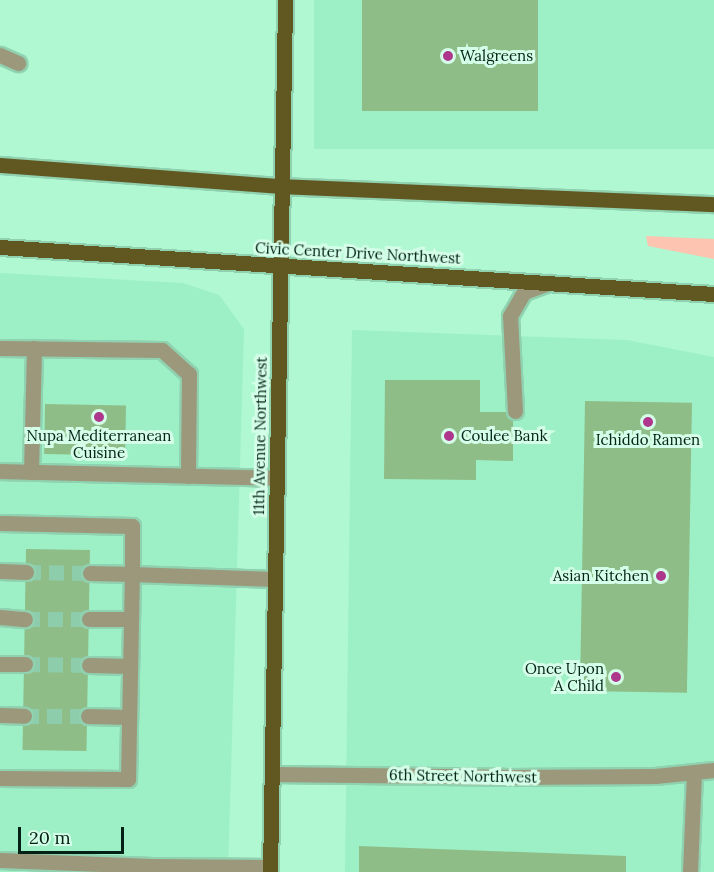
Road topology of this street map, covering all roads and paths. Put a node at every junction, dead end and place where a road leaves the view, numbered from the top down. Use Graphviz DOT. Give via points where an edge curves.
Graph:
graph roads {
  1 [pos="285,0"];
  2 [pos="0,55"];
  3 [pos="18,63"];
  4 [pos="0,165"];
  5 [pos="280,186"];
  6 [pos="714,204"];
  7 [pos="0,247"];
  8 [pos="280,267"];
  9 [pos="554,282"];
  10 [pos="714,294"];
  11 [pos="0,348"];
  12 [pos="34,348"];
  13 [pos="515,411"];
  14 [pos="0,471"];
  15 [pos="31,472"];
  16 [pos="188,477"];
  17 [pos="277,478"];
  18 [pos="0,523"];
  19 [pos="0,571"];
  20 [pos="26,572"];
  21 [pos="90,573"];
  22 [pos="132,574"];
  23 [pos="275,579"];
  24 [pos="0,617"];
  25 [pos="25,619"];
  26 [pos="89,619"];
  27 [pos="131,619"];
  28 [pos="0,664"];
  29 [pos="25,664"];
  30 [pos="89,665"];
  31 [pos="130,666"];
  32 [pos="0,716"];
  33 [pos="24,716"];
  34 [pos="88,716"];
  35 [pos="129,717"];
  36 [pos="714,770"];
  37 [pos="694,772"];
  38 [pos="272,774"];
  39 [pos="0,778"];
  40 [pos="0,860"];
  41 [pos="152,869"];
  42 [pos="270,869"];
  43 [pos="690,872"];
  1 -- 5 [label="main road, 11th Avenue Northwest"];
  2 -- 3 [label="street"];
  4 -- 5 [label="main road"];
  5 -- 6 [label="main road"];
  5 -- 8 [label="main road, 11th Avenue Northwest"];
  7 -- 8 [label="main road, Civic Center Drive Northwest"];
  8 -- 9 [label="main road, Civic Center Drive Northwest"];
  8 -- 17 [label="main road, 11th Avenue Northwest"];
  9 -- 10 [label="main road, Civic Center Drive Northwest"];
  9 -- 13 [label="street" via="524,292 510,316"];
  11 -- 12 [label="street"];
  12 -- 15 [label="street"];
  12 -- 16 [label="street" via="162,350 189,374"];
  14 -- 15 [label="street"];
  15 -- 16 [label="street"];
  16 -- 17 [label="street"];
  17 -- 23 [label="main road, 11th Avenue Northwest"];
  18 -- 22 [label="street" via="132,526"];
  19 -- 20 [label="street"];
  21 -- 22 [label="street"];
  22 -- 23 [label="street"];
  22 -- 27 [label="street"];
  23 -- 38 [label="main road, 11th Avenue Northwest"];
  24 -- 25 [label="street"];
  26 -- 27 [label="street"];
  27 -- 31 [label="street"];
  28 -- 29 [label="street"];
  30 -- 31 [label="street"];
  31 -- 35 [label="street"];
  32 -- 33 [label="street"];
  34 -- 35 [label="street"];
  35 -- 39 [label="street" via="128,779"];
  36 -- 37 [label="street, 6th Street Northwest"];
  37 -- 38 [label="street, 6th Street Northwest" via="509,777"];
  37 -- 43 [label="street"];
  38 -- 42 [label="main road, 11th Avenue Northwest"];
  40 -- 41 [label="street"];
  41 -- 42 [label="street"];
}
